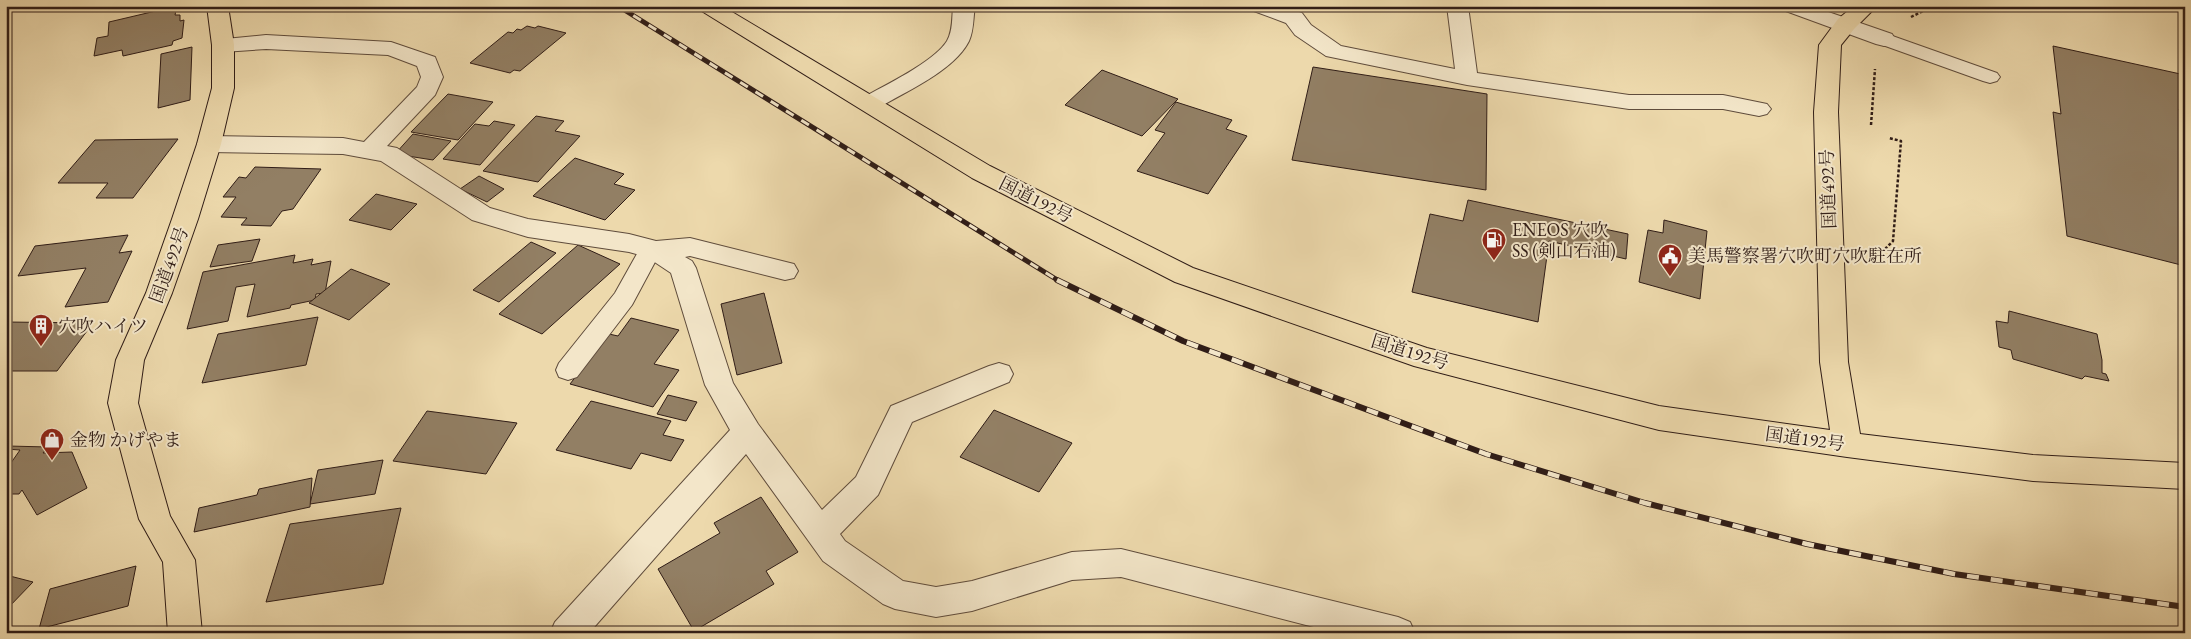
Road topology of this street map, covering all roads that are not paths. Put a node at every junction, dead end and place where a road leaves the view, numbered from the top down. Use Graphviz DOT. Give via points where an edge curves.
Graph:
graph roads {
  1 [pos="217,6"];
  2 [pos="706,6"];
  3 [pos="964,6"];
  4 [pos="1258,6"];
  5 [pos="1457,6"];
  6 [pos="1790,6"];
  7 [pos="1867,6"];
  8 [pos="1846,24"];
  9 [pos="1884,39"];
  10 [pos="223,45"];
  11 [pos="1990,77"];
  12 [pos="1468,78"];
  13 [pos="870,103"];
  14 [pos="1759,109"];
  15 [pos="209,144"];
  16 [pos="369,151"];
  17 [pos="653,249"];
  18 [pos="785,271"];
  19 [pos="568,370"];
  20 [pos="999,374"];
  21 [pos="747,432"];
  22 [pos="1847,445"];
  23 [pos="2185,476"];
  24 [pos="820,533"];
  25 [pos="185,633"];
  26 [pos="567,633"];
  27 [pos="1398,633"];
  1 -- 10 [label="highway, 国道492号"];
  2 -- 13 [label="highway, 国道192号"];
  3 -- 13 [label="street" via="960,35 955,45 928,67"];
  4 -- 12 [label="street" via="1294,18 1303,30 1334,51"];
  5 -- 12 [label="street"];
  6 -- 8 [label="street"];
  7 -- 8 [label="highway, 国道492号"];
  8 -- 9 [label="street"];
  8 -- 22 [label="highway, 国道492号" via="1830,45 1826,112 1834,362"];
  9 -- 11 [label="lane"];
  10 -- 15 [label="highway, 国道492号" via="223,88"];
  10 -- 16 [label="street" via="266,42 391,49 427,62 432,77 428,90"];
  12 -- 14 [label="street" via="1629,102 1723,102"];
  13 -- 22 [label="highway, 国道192号" via="981,172 1184,274 1212,284 1424,358 1659,418"];
  15 -- 16 [label="street" via="343,146"];
  15 -- 25 [label="highway, 国道492号" via="159,293 130,360 123,404 155,519 178,560"];
  16 -- 17 [label="street" via="388,154 481,214 528,228"];
  17 -- 18 [label="street" via="690,247"];
  17 -- 19 [label="lane" via="624,298"];
  17 -- 21 [label="street" via="683,268 720,385"];
  20 -- 24 [label="street" via="901,414 868,486"];
  21 -- 24 [label="street"];
  21 -- 26 [label="street"];
  22 -- 23 [label="highway, 国道192号" via="2033,468"];
  24 -- 27 [label="street" via="834,551 895,594 936,602 972,596 1072,566 1121,563"];
}
